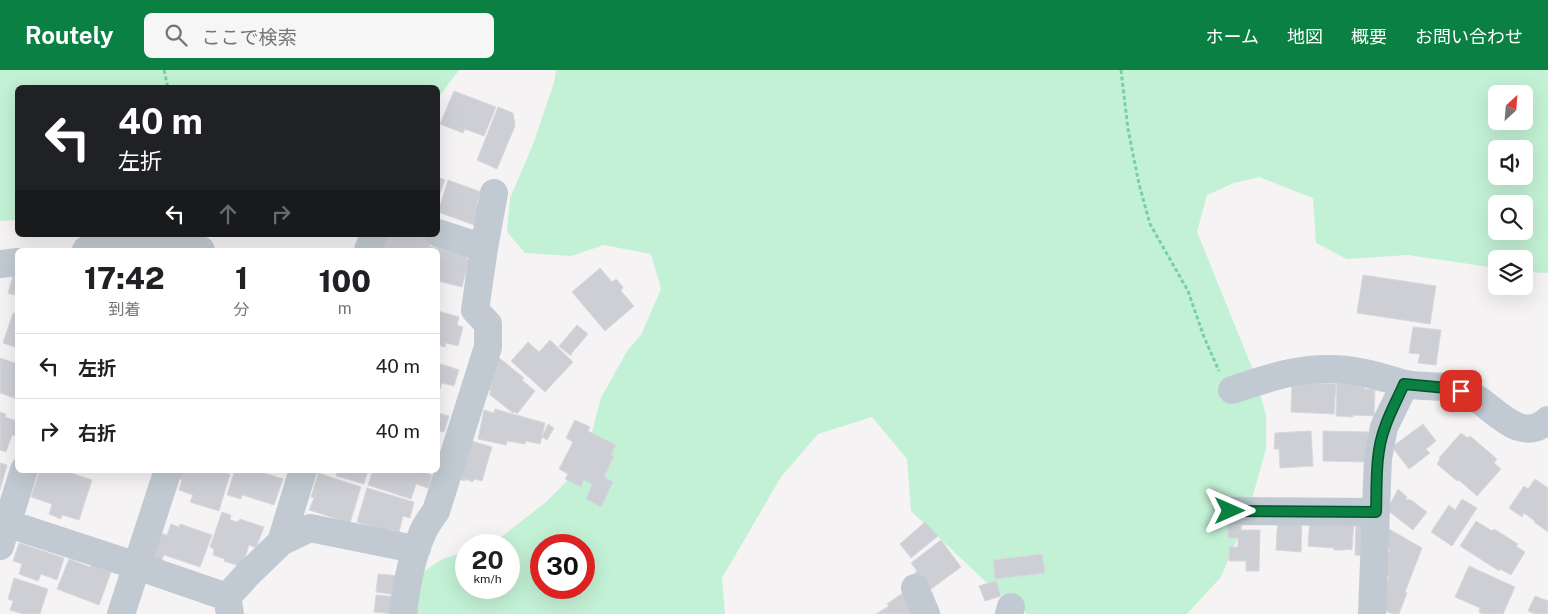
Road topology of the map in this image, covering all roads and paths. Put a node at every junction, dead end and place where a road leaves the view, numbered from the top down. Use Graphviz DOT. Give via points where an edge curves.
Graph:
graph roads {
  1 [pos="164,70"];
  2 [pos="1121,70"];
  3 [pos="167,85"];
  4 [pos="494,193"];
  5 [pos="440,233"];
  6 [pos="97,248"];
  7 [pos="193,248"];
  8 [pos="484,248"];
  9 [pos="15,262"];
  10 [pos="0,264"];
  11 [pos="1404,384"];
  12 [pos="1232,390"];
  13 [pos="1548,420"];
  14 [pos="23,473"];
  15 [pos="167,473"];
  16 [pos="301,473"];
  17 [pos="1230,511"];
  18 [pos="1376,512"];
  19 [pos="3,530"];
  20 [pos="281,542"];
  21 [pos="417,548"];
  22 [pos="137,566"];
  23 [pos="915,588"];
  24 [pos="229,606"];
  25 [pos="121,614"];
  26 [pos="402,614"];
  27 [pos="926,614"];
  28 [pos="1372,614"];
  1 -- 3 [label="path"];
  2 -- 12 [label="path" via="1128,129 1150,224 1188,291 1228,391"];
  4 -- 8 [label="street"];
  5 -- 8 [label="street"];
  6 -- 7 [label="street" via="164,241"];
  8 -- 21 [label="street" via="475,310 488,324 488,347 436,511"];
  9 -- 10 [label="street"];
  11 -- 12 [label="street" via="1346,370 1314,369 1276,375"];
  11 -- 13 [label="street" via="1461,391 1516,426 1529,428"];
  11 -- 18 [label="street" via="1384,427 1380,444"];
  14 -- 19 [label="street"];
  15 -- 22 [label="street"];
  16 -- 20 [label="street"];
  17 -- 18 [label="street"];
  18 -- 28 [label="street"];
  19 -- 22 [label="street"];
  20 -- 21 [label="street" via="310,528"];
  20 -- 24 [label="street" via="247,575"];
  21 -- 26 [label="street"];
  22 -- 24 [label="street"];
  22 -- 25 [label="street"];
  23 -- 27 [label="street"];
}
